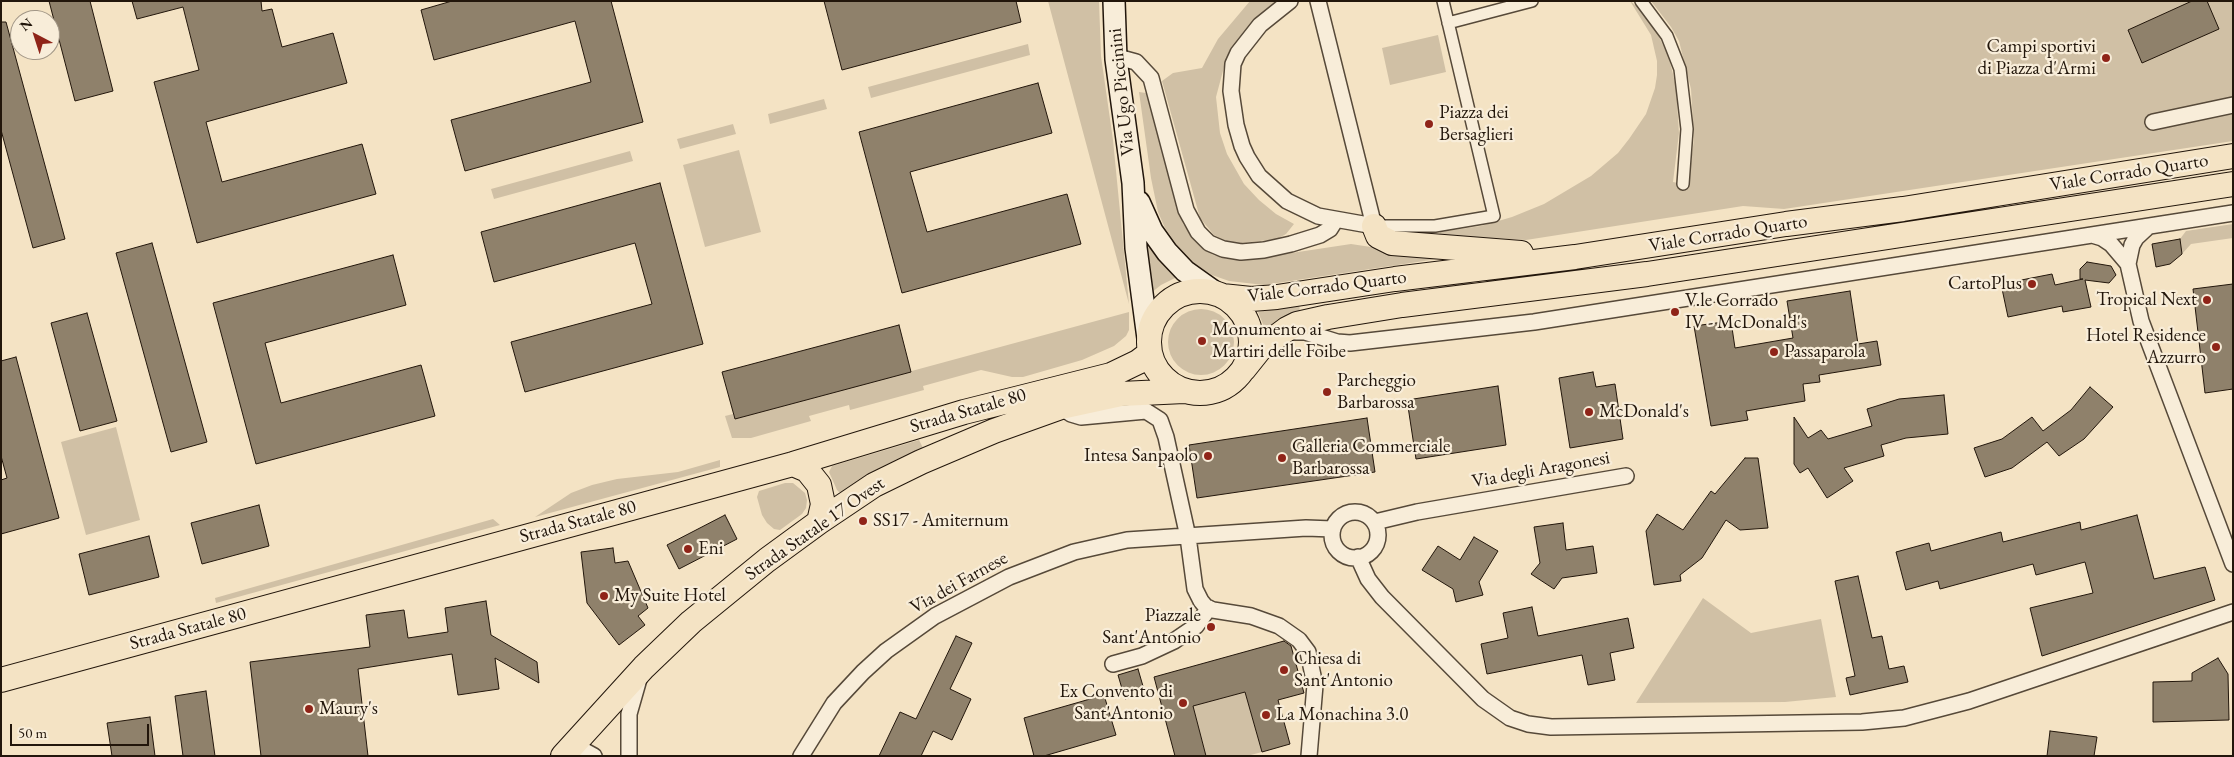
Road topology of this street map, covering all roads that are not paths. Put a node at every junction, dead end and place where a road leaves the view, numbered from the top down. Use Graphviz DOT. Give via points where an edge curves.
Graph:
graph roads {
  1 [pos="1114,1"];
  2 [pos="1290,1"];
  3 [pos="1318,1"];
  4 [pos="1443,1"];
  5 [pos="1532,1"];
  6 [pos="1642,1"];
  7 [pos="1448,23"];
  8 [pos="1116,60"];
  9 [pos="2233,105"];
  10 [pos="2152,122"];
  11 [pos="2233,156"];
  12 [pos="1133,183"];
  13 [pos="1682,184"];
  14 [pos="2233,184"];
  15 [pos="2233,213"];
  16 [pos="1335,221"];
  17 [pos="1374,226"];
  18 [pos="2150,226"];
  19 [pos="2090,235"];
  20 [pos="1575,257"];
  21 [pos="2128,264"];
  22 [pos="2135,294"];
  23 [pos="1219,295"];
  24 [pos="1271,340"];
  25 [pos="1150,349"];
  26 [pos="1244,369"];
  27 [pos="1184,391"];
  28 [pos="1061,407"];
  29 [pos="793,464"];
  30 [pos="1626,476"];
  31 [pos="819,522"];
  32 [pos="1375,522"];
  33 [pos="1333,529"];
  34 [pos="1188,537"];
  35 [pos="2233,540"];
  36 [pos="1358,557"];
  37 [pos="2233,564"];
  38 [pos="1209,608"];
  39 [pos="2233,612"];
  40 [pos="1113,664"];
  41 [pos="644,667"];
  42 [pos="1,680"];
  43 [pos="564,755"];
  44 [pos="594,756"];
  45 [pos="629,756"];
  46 [pos="801,756"];
  47 [pos="1310,756"];
  1 -- 8 [label="main road, Via Ugo Piccinini"];
  2 -- 16 [label="street" via="1260,26 1238,52 1233,64 1231,91 1236,125 1247,157 1268,186 1302,210"];
  3 -- 17 [label="street"];
  4 -- 7 [label="street"];
  5 -- 7 [label="street"];
  6 -- 13 [label="street" via="1667,36 1680,69 1687,130"];
  7 -- 17 [label="street" via="1494,216 1435,226"];
  8 -- 12 [label="main road, Via Ugo Piccinini"];
  8 -- 16 [label="street" via="1136,62 1154,83 1186,210 1203,238 1223,249 1253,252 1313,238 1330,230"];
  9 -- 10 [label="street"];
  11 -- 20 [label="main road, Viale Corrado Quarto"];
  12 -- 23 [label="main road, Via Ugo Piccinini" via="1144,216 1159,242 1185,271"];
  12 -- 25 [label="main road, Via Ugo Piccinini" via="1136,248"];
  14 -- 24 [label="main road, Viale Corrado Quarto" via="1647,274 1353,313 1296,324"];
  15 -- 18 [label="street, Viale Corrado Quarto"];
  16 -- 17 [label="street"];
  17 -- 20 [label="main road" via="1378,236 1392,243"];
  18 -- 19 [label="street, Viale Corrado Quarto"];
  18 -- 21 [label="street" via="2134,241"];
  19 -- 21 [label="street" via="2107,240"];
  19 -- 24 [label="street, Viale Corrado Quarto" via="1534,322 1350,343 1298,332 1288,332"];
  20 -- 23 [label="main road, Viale Corrado Quarto" via="1277,297 1251,299"];
  21 -- 22 [label="street"];
  22 -- 35 [label="street" via="2148,318"];
  22 -- 37 [label="street" via="2147,337"];
  23 -- 25 [label="main road" via="1194,291 1169,302 1155,318 1150,332"];
  23 -- 26 [label="main road" via="1234,303 1250,331 1251,351"];
  24 -- 26 [label="main road, Viale Corrado Quarto"];
  25 -- 27 [label="main road" via="1162,376"];
  25 -- 29 [label="main road, Strada Statale 80" via="1138,362 1112,375 964,412"];
  26 -- 27 [label="main road" via="1236,379 1220,389 1203,393"];
  27 -- 28 [label="main road, Strada Statale 17 Ovest" via="1121,394"];
  28 -- 31 [label="main road, Strada Statale 17 Ovest" via="1008,425 894,474"];
  28 -- 34 [label="street" via="1081,417 1146,411 1160,420"];
  29 -- 31 [label="main road" via="807,470 819,485 823,504"];
  29 -- 42 [label="main road, Strada Statale 80"];
  30 -- 32 [label="street, Via degli Aragonesi"];
  31 -- 41 [label="main road, Strada Statale 17 Ovest" via="719,598"];
  32 -- 33 [label="street" via="1356,511 1341,516"];
  32 -- 36 [label="street" via="1378,530 1376,544 1366,555"];
  33 -- 34 [label="street"];
  33 -- 36 [label="street" via="1332,536 1338,550 1344,555"];
  34 -- 38 [label="street" via="1195,589"];
  34 -- 46 [label="street, Via dei Farnese" via="1131,539 1096,546 1016,574 952,606 898,641 863,672 834,703"];
  36 -- 39 [label="street" via="1368,579 1382,597 1475,692 1518,722 1551,728 1840,723 1904,718 1950,707"];
  38 -- 40 [label="street" via="1196,626 1174,641 1142,656"];
  38 -- 47 [label="street" via="1272,622 1294,634 1306,647 1315,685"];
  41 -- 43 [label="main road, Strada Statale 17 Ovest"];
  41 -- 45 [label="street" via="629,714"];
  43 -- 44 [label="street" via="579,749"];
}
